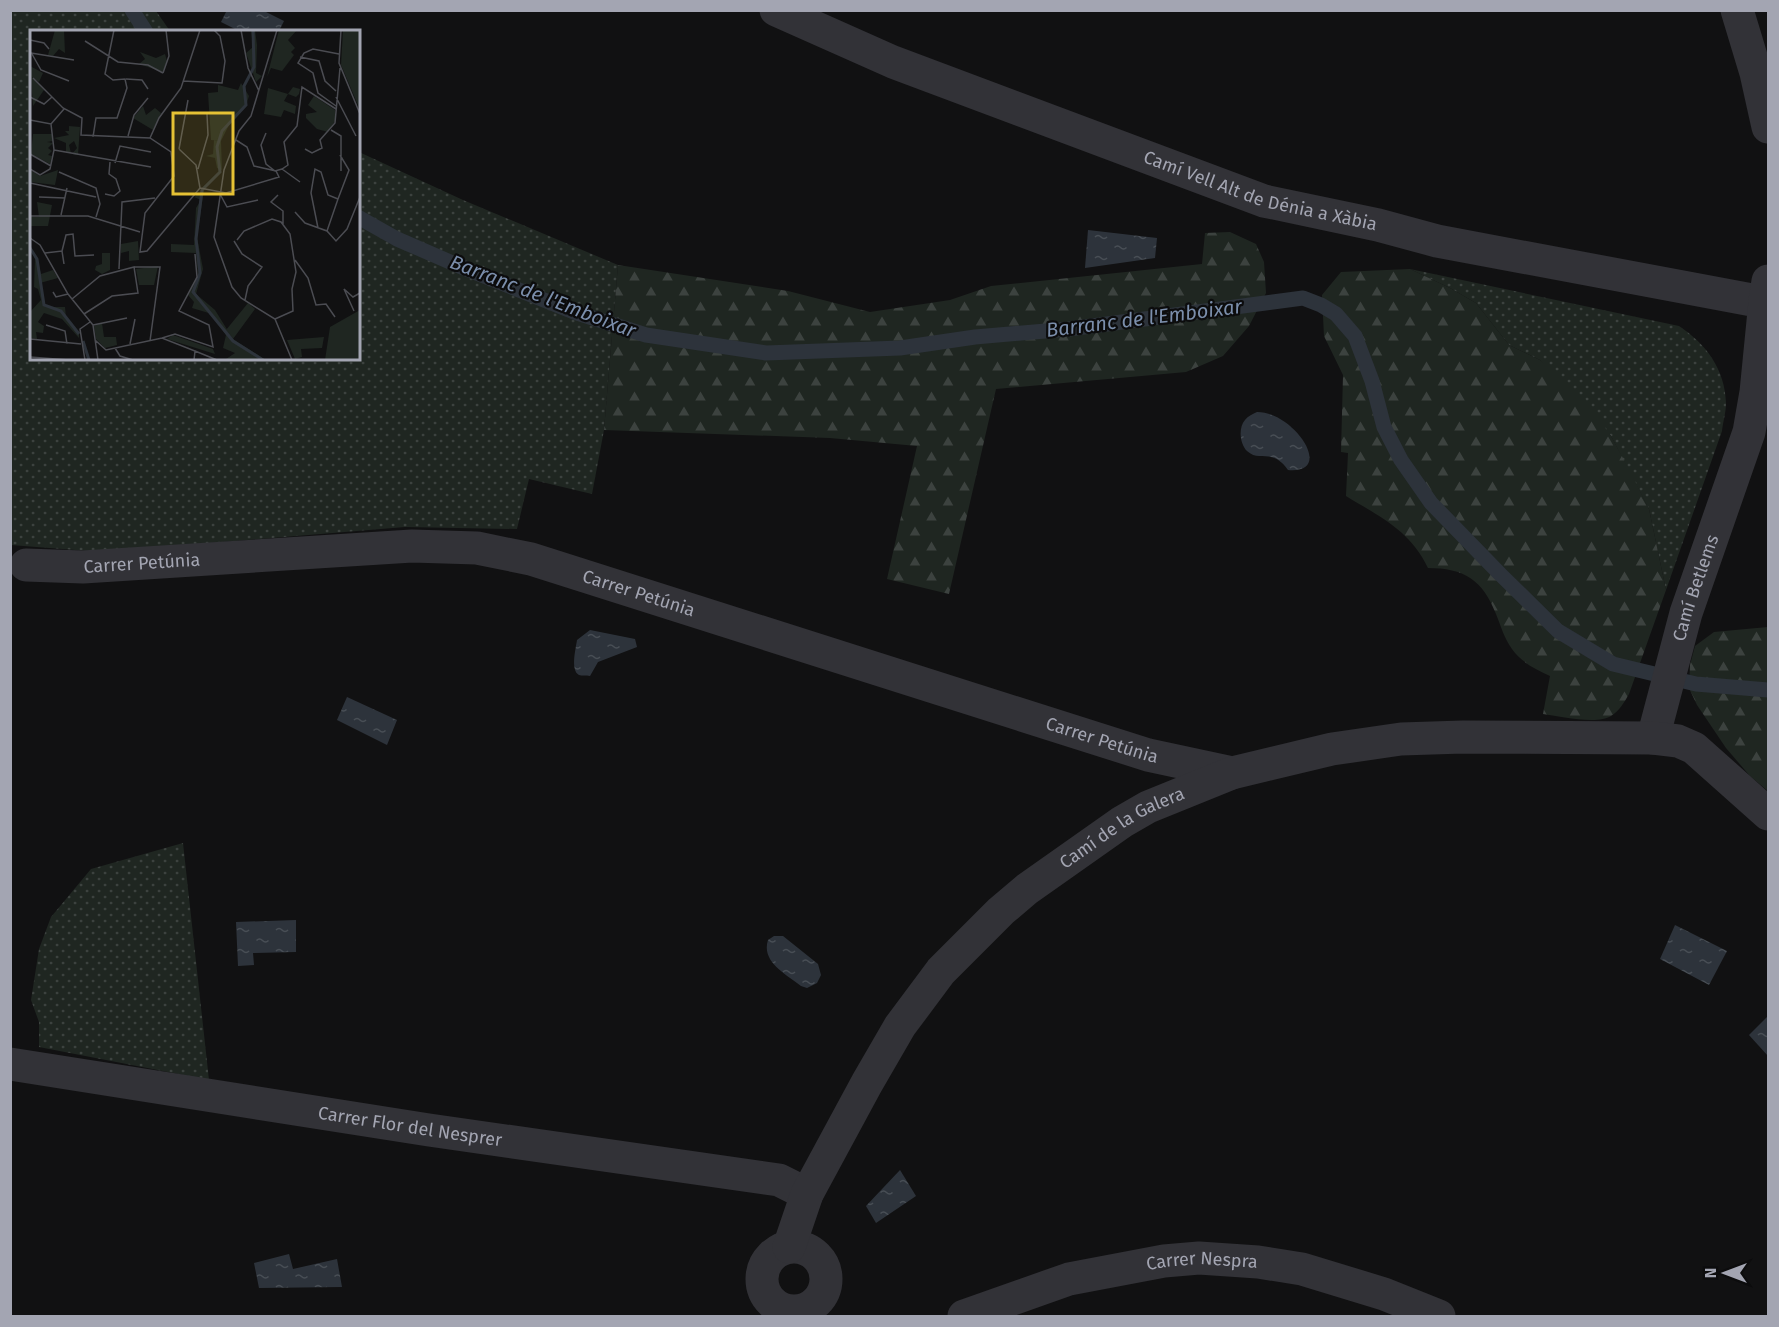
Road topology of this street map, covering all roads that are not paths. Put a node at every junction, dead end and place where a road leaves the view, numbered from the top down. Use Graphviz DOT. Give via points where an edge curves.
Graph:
graph roads {
  1 [pos="776,10"];
  2 [pos="1737,10"];
  3 [pos="1768,127"];
  4 [pos="1768,296"];
  5 [pos="26,565"];
  6 [pos="1653,738"];
  7 [pos="1232,774"];
  8 [pos="1768,814"];
  9 [pos="10,1064"];
  10 [pos="807,1194"];
  11 [pos="789,1247"];
  12 [pos="808,1313"];
  13 [pos="964,1317"];
  14 [pos="1439,1317"];
  1 -- 4 [label="street, Camí Vell Alt de Dénia a Xàbia" via="893,62 1264,201 1437,241"];
  2 -- 3 [label="street"];
  4 -- 6 [label="street, Camí Betlems" via="1749,432 1686,613"];
  5 -- 7 [label="street, Carrer Petúnia" via="83,567 411,546 495,550 1148,755"];
  6 -- 7 [label="street, Camí de la Galera" via="1401,739 1332,749"];
  6 -- 8 [label="street" via="1678,741 1694,748"];
  7 -- 10 [label="street, Camí de la Galera" via="1148,807 1122,822 1001,911 919,999 867,1083"];
  9 -- 10 [label="street, Carrer Flor del Nesprer" via="779,1180"];
  10 -- 11 [label="street, Camí de la Galera"];
  11 -- 12 [label="street" via="809,1250 823,1266 822,1296"];
  11 -- 12 [label="street" via="765,1264 761,1283 769,1301 777,1307"];
  13 -- 14 [label="street, Carrer Nespra" via="1069,1280 1199,1258 1302,1269 1384,1294"];
}
